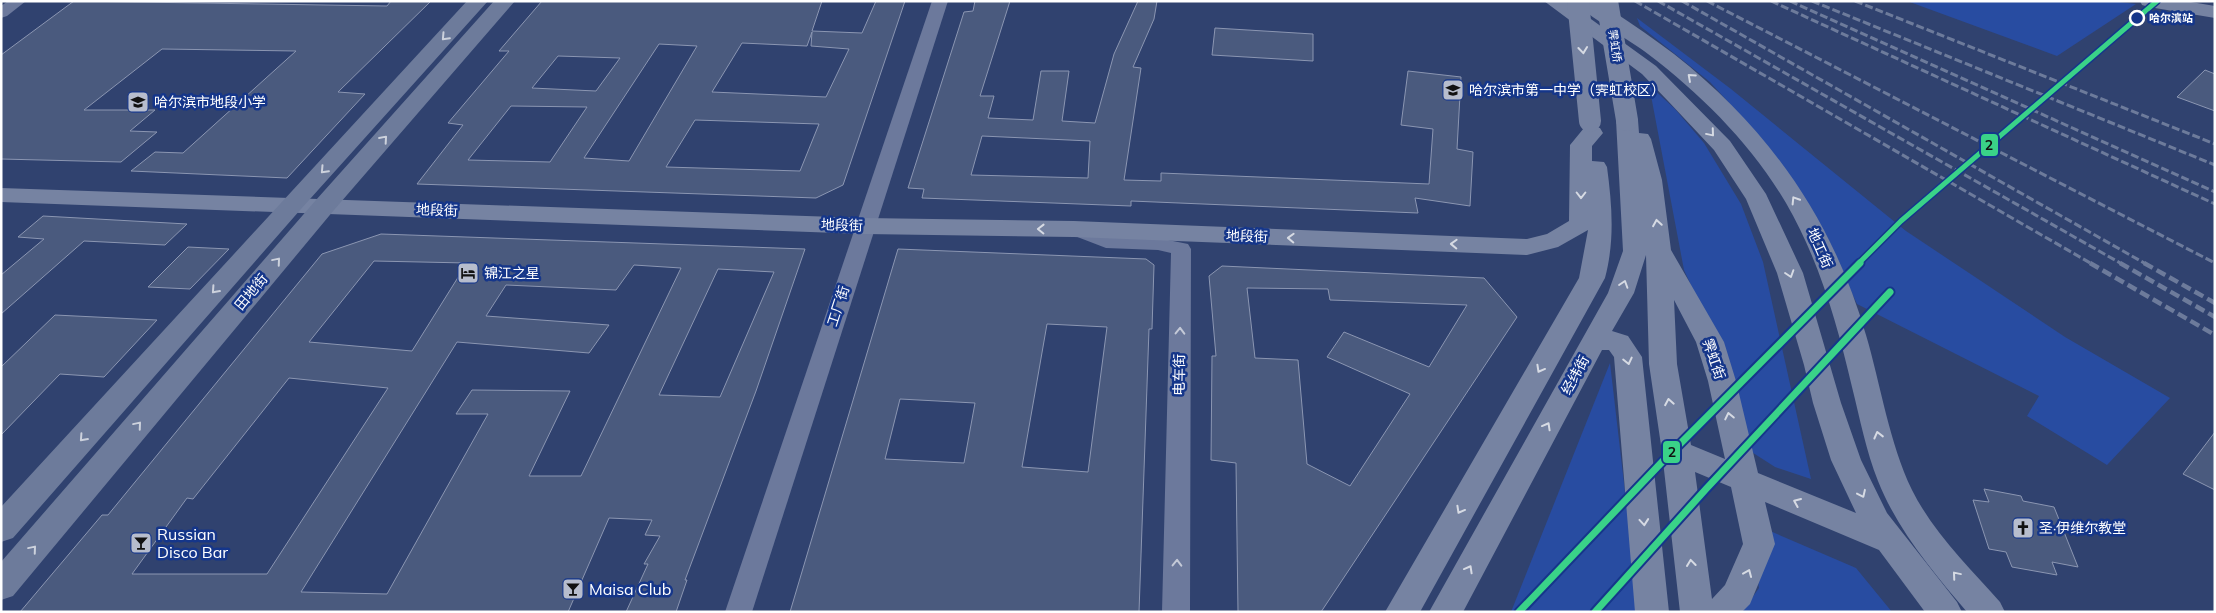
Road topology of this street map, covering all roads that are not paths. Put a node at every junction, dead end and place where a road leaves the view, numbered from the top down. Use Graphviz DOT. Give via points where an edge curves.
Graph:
graph roads {
  1 [pos="18,1"];
  2 [pos="478,1"];
  3 [pos="505,1"];
  4 [pos="940,1"];
  5 [pos="1553,1"];
  6 [pos="1578,1"];
  7 [pos="1584,1"];
  8 [pos="1607,1"];
  9 [pos="2149,1"];
  10 [pos="2215,12"];
  11 [pos="1,13"];
  12 [pos="1627,120"];
  13 [pos="1591,127"];
  14 [pos="1,194"];
  15 [pos="292,204"];
  16 [pos="325,205"];
  17 [pos="864,226"];
  18 [pos="1074,229"];
  19 [pos="1660,251"];
  20 [pos="1592,342"];
  21 [pos="1677,452"];
  22 [pos="1744,480"];
  23 [pos="1,529"];
  24 [pos="1890,541"];
  25 [pos="1,586"];
  26 [pos="738,612"];
  27 [pos="1176,612"];
  28 [pos="1402,612"];
  29 [pos="1446,612"];
  30 [pos="1652,612"];
  31 [pos="1697,612"];
  32 [pos="1720,612"];
  33 [pos="1945,612"];
  34 [pos="1988,612"];
  1 -- 11 [label="street"];
  2 -- 15 [label="highway, 田地街, one-way"];
  16 -- 3 [label="highway, 田地街, one-way"];
  4 -- 17 [label="street, 工厂街"];
  5 -- 24 [label="main road, one-way" via="1648,70 1676,96 1722,146 1758,199 1790,273 1846,460 1875,521"];
  6 -- 13 [label="main road, one-way, bridge"];
  34 -- 7 [label="main road, 地工街, one-way" via="1915,525 1898,493 1881,451 1841,296 1815,235 1771,163 1744,127 1689,75 1639,36"];
  8 -- 12 [label="main road, 霁虹桥, bridge"];
  9 -- 10 [label="main road"];
  19 -- 12 [label="main road, 霁虹街, one-way" via="1650,180 1639,138"];
  20 -- 12 [label="main road, 经纬街, one-way" via="1621,293 1635,251"];
  13 -- 18 [label="main road, 地段街, one-way" via="1582,145 1581,224 1563,237 1527,248"];
  13 -- 28 [label="main road, one-way" via="1602,224 1600,251 1592,278"];
  14 -- 15 [label="main road, 地段街"];
  15 -- 16 [label="main road, 地段街"];
  15 -- 23 [label="highway, 田地街, one-way"];
  16 -- 17 [label="main road, 地段街"];
  25 -- 16 [label="highway, 田地街, one-way"];
  18 -- 17 [label="main road, 地段街, one-way"];
  17 -- 26 [label="street, 工厂街"];
  27 -- 18 [label="street, 电车街, one-way" via="1181,249 1158,244 1106,242"];
  21 -- 19 [label="main road, 霁虹街, one-way" via="1662,364"];
  22 -- 19 [label="main road, 霁虹街, one-way" via="1710,342"];
  29 -- 20 [label="main road, 经纬街, one-way"];
  20 -- 30 [label="main road, one-way" via="1610,339 1621,343 1628,358"];
  21 -- 22 [label="main road"];
  31 -- 21 [label="main road, 霁虹街, one-way"];
  24 -- 22 [label="main road, one-way"];
  32 -- 22 [label="main road, 霁虹街, one-way" via="1738,594 1759,544"];
  24 -- 33 [label="main road"];
}
